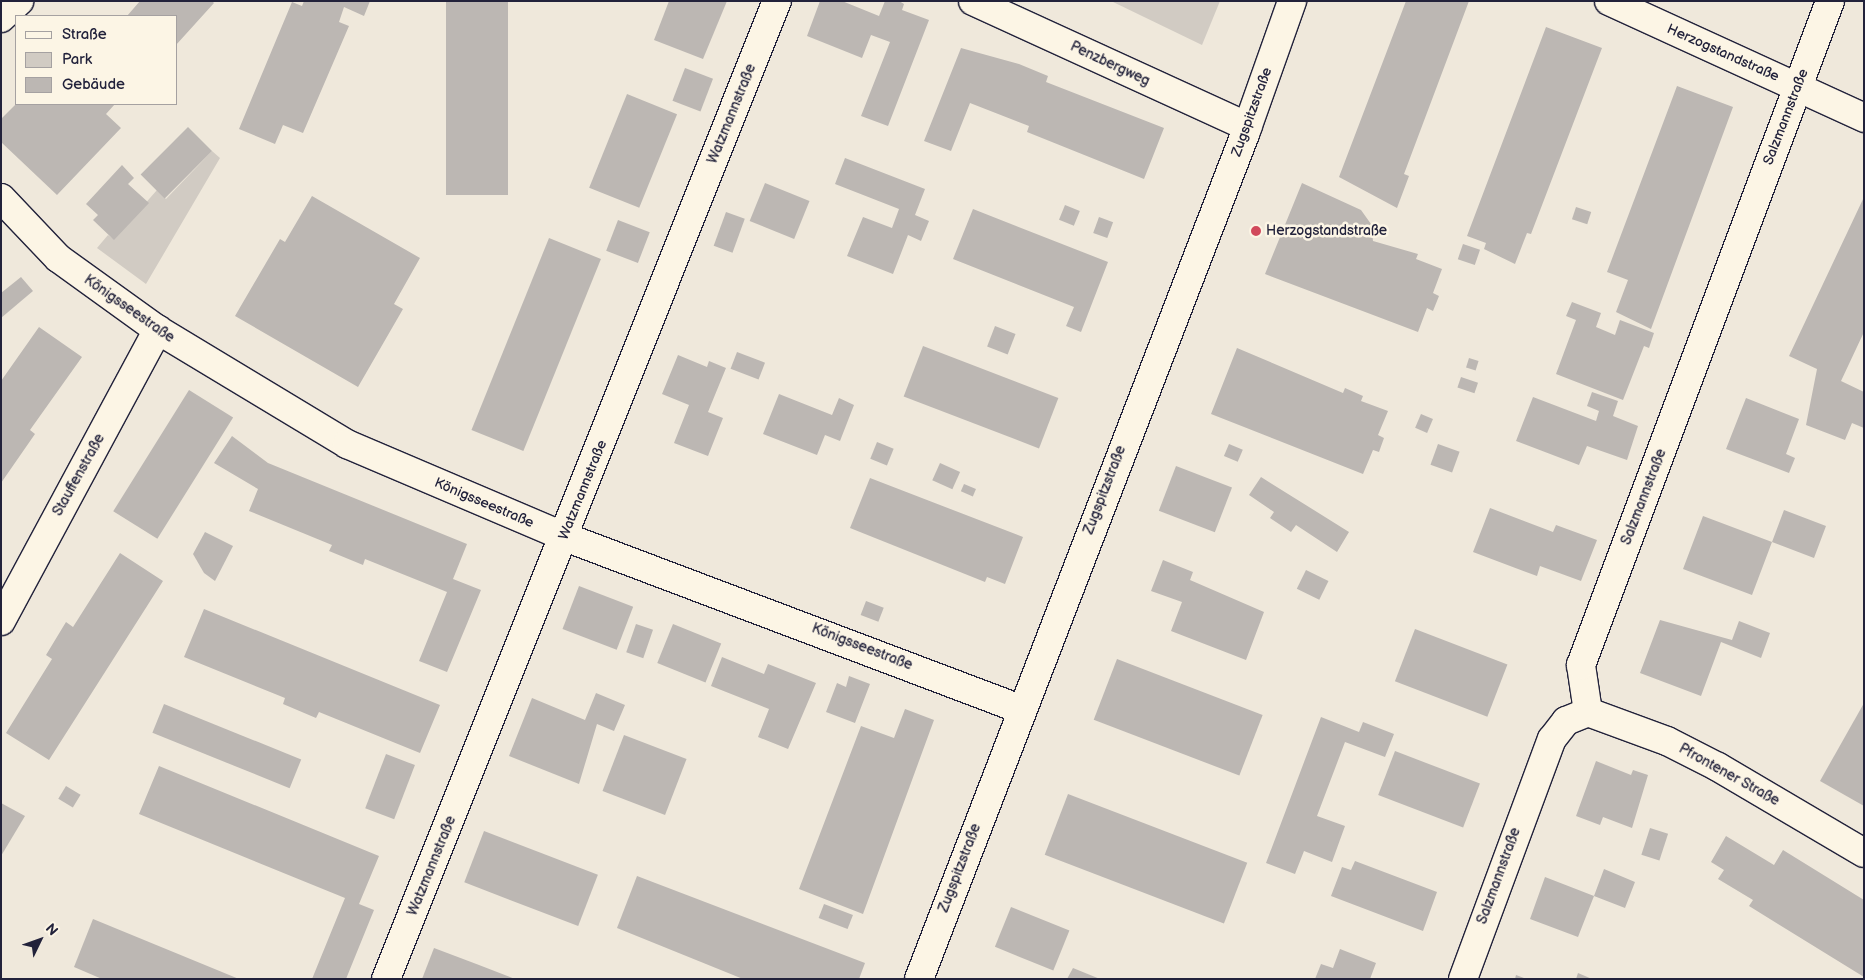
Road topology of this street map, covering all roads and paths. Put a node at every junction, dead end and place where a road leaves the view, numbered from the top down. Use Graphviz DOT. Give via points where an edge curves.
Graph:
graph roads {
  1 [pos="19,1"];
  2 [pos="777,1"];
  3 [pos="973,1"];
  4 [pos="1292,1"];
  5 [pos="1610,1"];
  6 [pos="1830,1"];
  7 [pos="1,18"];
  8 [pos="1798,87"];
  9 [pos="1864,118"];
  10 [pos="1248,127"];
  11 [pos="1,198"];
  12 [pos="158,330"];
  13 [pos="564,537"];
  14 [pos="1,621"];
  15 [pos="1021,709"];
  16 [pos="1588,712"];
  17 [pos="1864,853"];
  18 [pos="386,979"];
  19 [pos="919,979"];
  20 [pos="1463,979"];
  1 -- 7 [label="street"];
  2 -- 13 [label="street, Watzmannstraße"];
  3 -- 10 [label="street, Penzbergweg"];
  4 -- 10 [label="street, Zugspitzstraße"];
  5 -- 8 [label="street, Herzogstandstraße"];
  6 -- 8 [label="street, Salzmannstraße"];
  8 -- 9 [label="street, Herzogstandstraße"];
  8 -- 16 [label="street, Salzmannstraße" via="1581,665"];
  10 -- 15 [label="street, Zugspitzstraße"];
  11 -- 12 [label="street, Königsseestraße" via="58,258"];
  12 -- 13 [label="street, Königsseestraße" via="347,444"];
  12 -- 14 [label="street, Stauffenstraße"];
  13 -- 15 [label="street, Königsseestraße"];
  13 -- 18 [label="street, Watzmannstraße"];
  15 -- 19 [label="street, Zugspitzstraße"];
  16 -- 17 [label="street, Pfrontener Straße" via="1667,741 1718,767"];
  16 -- 20 [label="street, Salzmannstraße" via="1566,721 1552,740"];
}
